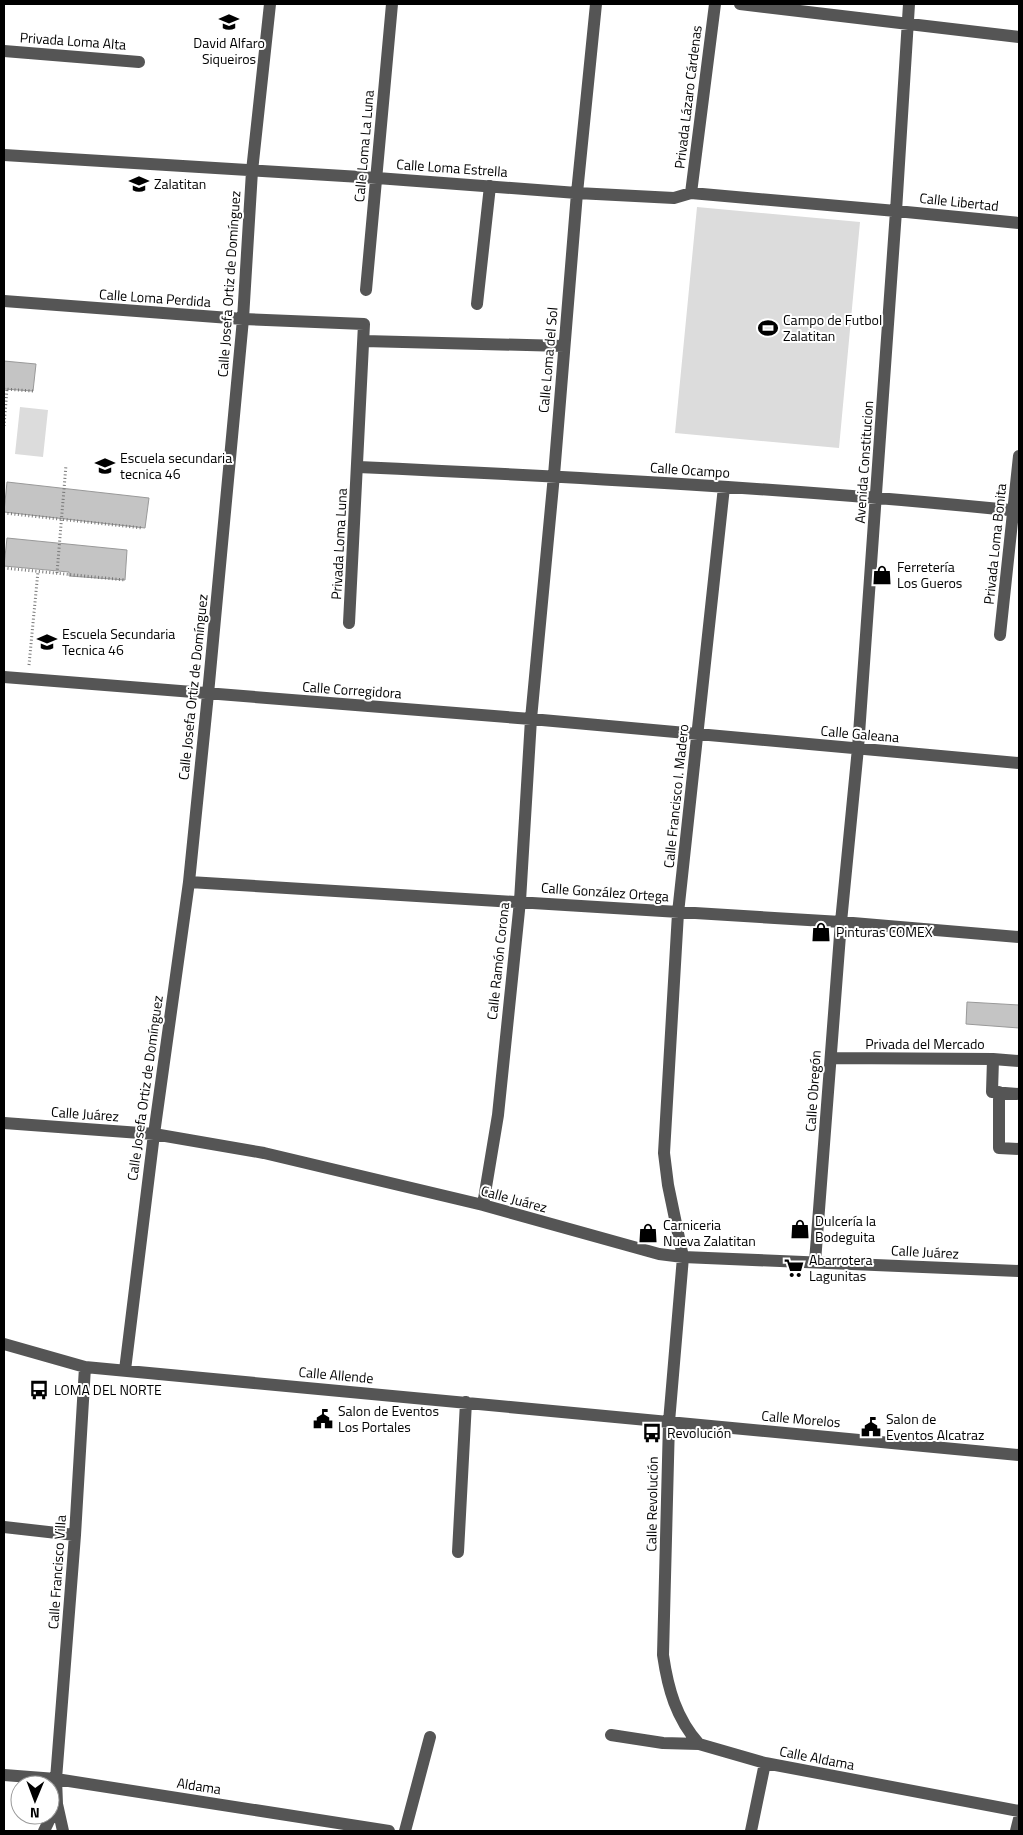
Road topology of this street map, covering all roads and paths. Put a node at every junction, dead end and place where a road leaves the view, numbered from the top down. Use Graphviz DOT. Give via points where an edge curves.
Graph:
graph roads {
  1 [pos="270,4"];
  2 [pos="392,4"];
  3 [pos="596,4"];
  4 [pos="714,4"];
  5 [pos="740,4"];
  6 [pos="909,4"];
  7 [pos="908,24"];
  8 [pos="1019,36"];
  9 [pos="4,51"];
  10 [pos="139,62"];
  11 [pos="4,155"];
  12 [pos="252,171"];
  13 [pos="377,178"];
  14 [pos="490,186"];
  15 [pos="577,193"];
  16 [pos="691,193"];
  17 [pos="896,211"];
  18 [pos="1019,223"];
  19 [pos="366,290"];
  20 [pos="4,302"];
  21 [pos="477,304"];
  22 [pos="242,319"];
  23 [pos="364,341"];
  24 [pos="564,346"];
  25 [pos="5,389"];
  26 [pos="34,391"];
  27 [pos="4,426"];
  28 [pos="1019,456"];
  29 [pos="66,465"];
  30 [pos="358,467"];
  31 [pos="554,476"];
  32 [pos="724,487"];
  33 [pos="876,498"];
  34 [pos="1016,510"];
  35 [pos="4,513"];
  36 [pos="60,519"];
  37 [pos="142,528"];
  38 [pos="4,568"];
  39 [pos="38,571"];
  40 [pos="57,573"];
  41 [pos="125,580"];
  42 [pos="349,623"];
  43 [pos="1000,635"];
  44 [pos="4,677"];
  45 [pos="28,679"];
  46 [pos="208,694"];
  47 [pos="531,719"];
  48 [pos="698,734"];
  49 [pos="858,748"];
  50 [pos="1019,763"];
  51 [pos="189,882"];
  52 [pos="520,901"];
  53 [pos="678,913"];
  54 [pos="841,922"];
  55 [pos="1019,937"];
  56 [pos="831,1058"];
  57 [pos="992,1059"];
  58 [pos="1019,1061"];
  59 [pos="999,1092"];
  60 [pos="1019,1094"];
  61 [pos="4,1124"];
  62 [pos="154,1134"];
  63 [pos="1019,1149"];
  64 [pos="483,1205"];
  65 [pos="683,1257"];
  66 [pos="815,1262"];
  67 [pos="1019,1271"];
  68 [pos="4,1344"];
  69 [pos="85,1366"];
  70 [pos="125,1370"];
  71 [pos="466,1402"];
  72 [pos="669,1422"];
  73 [pos="1019,1455"];
  74 [pos="4,1528"];
  75 [pos="75,1535"];
  76 [pos="458,1552"];
  77 [pos="611,1735"];
  78 [pos="430,1738"];
  79 [pos="699,1744"];
  80 [pos="765,1763"];
  81 [pos="56,1775"];
  82 [pos="60,1780"];
  83 [pos="1019,1811"];
  84 [pos="60,1818"];
  85 [pos="1019,1818"];
  86 [pos="63,1831"];
  87 [pos="389,1831"];
  88 [pos="405,1831"];
  89 [pos="751,1831"];
  90 [pos="1016,1831"];
  1 -- 12 [label="street, Calle Josefa Ortiz de Domínguez"];
  2 -- 13 [label="street, Calle Loma La Luna"];
  3 -- 15 [label="street, Calle Loma del Sol"];
  4 -- 16 [label="street, Privada Lázaro Cárdenas"];
  5 -- 7 [label="street"];
  6 -- 7 [label="street, Avenida Constitucion"];
  7 -- 8 [label="street"];
  7 -- 17 [label="street, Avenida Constitucion"];
  9 -- 10 [label="street, Privada Loma Alta"];
  11 -- 12 [label="street, Calle Loma Estrella"];
  12 -- 13 [label="street, Calle Loma Estrella"];
  12 -- 22 [label="street, Calle Josefa Ortiz de Domínguez"];
  13 -- 14 [label="street, Calle Loma Estrella"];
  13 -- 19 [label="street, Calle Loma La Luna"];
  14 -- 15 [label="street, Calle Loma Estrella"];
  14 -- 21 [label="street"];
  15 -- 16 [label="street, Calle Loma Estrella" via="674,198"];
  15 -- 24 [label="street, Calle Loma del Sol"];
  16 -- 17 [label="street, Calle Loma Estrella"];
  17 -- 18 [label="street, Calle Libertad"];
  17 -- 33 [label="street, Avenida Constitucion"];
  20 -- 22 [label="street, Calle Loma Perdida"];
  22 -- 23 [label="street, Calle Loma Perdida" via="364,324"];
  22 -- 46 [label="street, Calle Josefa Ortiz de Domínguez"];
  23 -- 24 [label="street"];
  23 -- 30 [label="street"];
  24 -- 31 [label="street, Calle Loma del Sol"];
  25 -- 26 [label="path"];
  25 -- 27 [label="path"];
  28 -- 34 [label="street, Privada Loma Bonita"];
  29 -- 36 [label="path"];
  30 -- 31 [label="street, Calle Ocampo"];
  30 -- 42 [label="street, Privada Loma Luna"];
  31 -- 32 [label="street, Calle Ocampo"];
  31 -- 47 [label="street, Calle Loma del Sol"];
  32 -- 33 [label="street, Calle Ocampo"];
  32 -- 48 [label="street, Calle Francisco I. Madero"];
  33 -- 34 [label="street, Calle Ocampo"];
  33 -- 49 [label="street, Avenida Constitucion"];
  34 -- 43 [label="street, Privada Loma Bonita"];
  35 -- 36 [label="path"];
  36 -- 37 [label="path"];
  36 -- 40 [label="path"];
  38 -- 39 [label="path"];
  39 -- 40 [label="path"];
  39 -- 45 [label="path"];
  40 -- 41 [label="path"];
  44 -- 45 [label="street, Calle Corregidora"];
  45 -- 46 [label="street, Calle Corregidora"];
  46 -- 47 [label="street, Calle Corregidora"];
  46 -- 51 [label="street, Calle Josefa Ortiz de Domínguez"];
  47 -- 48 [label="street, Calle Corregidora"];
  47 -- 52 [label="street, Calle Ramón Corona"];
  48 -- 49 [label="street, Calle Galeana"];
  48 -- 53 [label="street, Calle Francisco I. Madero"];
  49 -- 50 [label="street, Calle Galeana"];
  49 -- 54 [label="street, Avenida Constitucion"];
  51 -- 52 [label="street, Calle González Ortega"];
  51 -- 62 [label="street, Calle Josefa Ortiz de Domínguez"];
  52 -- 53 [label="street, Calle González Ortega"];
  52 -- 64 [label="street, Calle Ramón Corona" via="498,1114"];
  53 -- 54 [label="street, Calle González Ortega"];
  53 -- 65 [label="street, Calle Francisco I. Madero" via="664,1153"];
  54 -- 55 [label="street, Calle González Ortega"];
  54 -- 56 [label="street, Calle Obregón"];
  56 -- 57 [label="street, Privada del Mercado"];
  56 -- 66 [label="street, Calle Obregón"];
  57 -- 58 [label="street, Privada del Mercado"];
  57 -- 59 [label="street" via="992,1092"];
  59 -- 60 [label="street"];
  59 -- 63 [label="street" via="1000,1148"];
  61 -- 62 [label="street, Calle Juárez"];
  62 -- 64 [label="street, Calle Juárez" via="264,1153"];
  62 -- 70 [label="street, Calle Josefa Ortiz de Domínguez"];
  64 -- 65 [label="street, Calle Juárez"];
  65 -- 66 [label="street, Calle Juárez"];
  65 -- 72 [label="street, Calle Revolución"];
  66 -- 67 [label="street, Calle Juárez"];
  68 -- 69 [label="street, Calle Allende"];
  69 -- 70 [label="street, Calle Allende"];
  69 -- 75 [label="street, Calle Francisco Villa"];
  70 -- 71 [label="street, Calle Allende"];
  71 -- 72 [label="street, Calle Allende"];
  71 -- 76 [label="street"];
  72 -- 73 [label="street, Calle Morelos"];
  72 -- 79 [label="street, Calle Revolución" via="663,1655 676,1709"];
  74 -- 75 [label="street"];
  75 -- 81 [label="street, Calle Francisco Villa"];
  77 -- 79 [label="street, Calle Aldama" via="663,1743"];
  78 -- 88 [label="street"];
  79 -- 80 [label="street, Calle Aldama"];
  80 -- 83 [label="street, Calle Aldama"];
  80 -- 89 [label="street"];
  82 -- 87 [label="street, Aldama"];
  84 -- 86 [label="street, Calle Francisco Villa"];
  85 -- 90 [label="street"];
}
